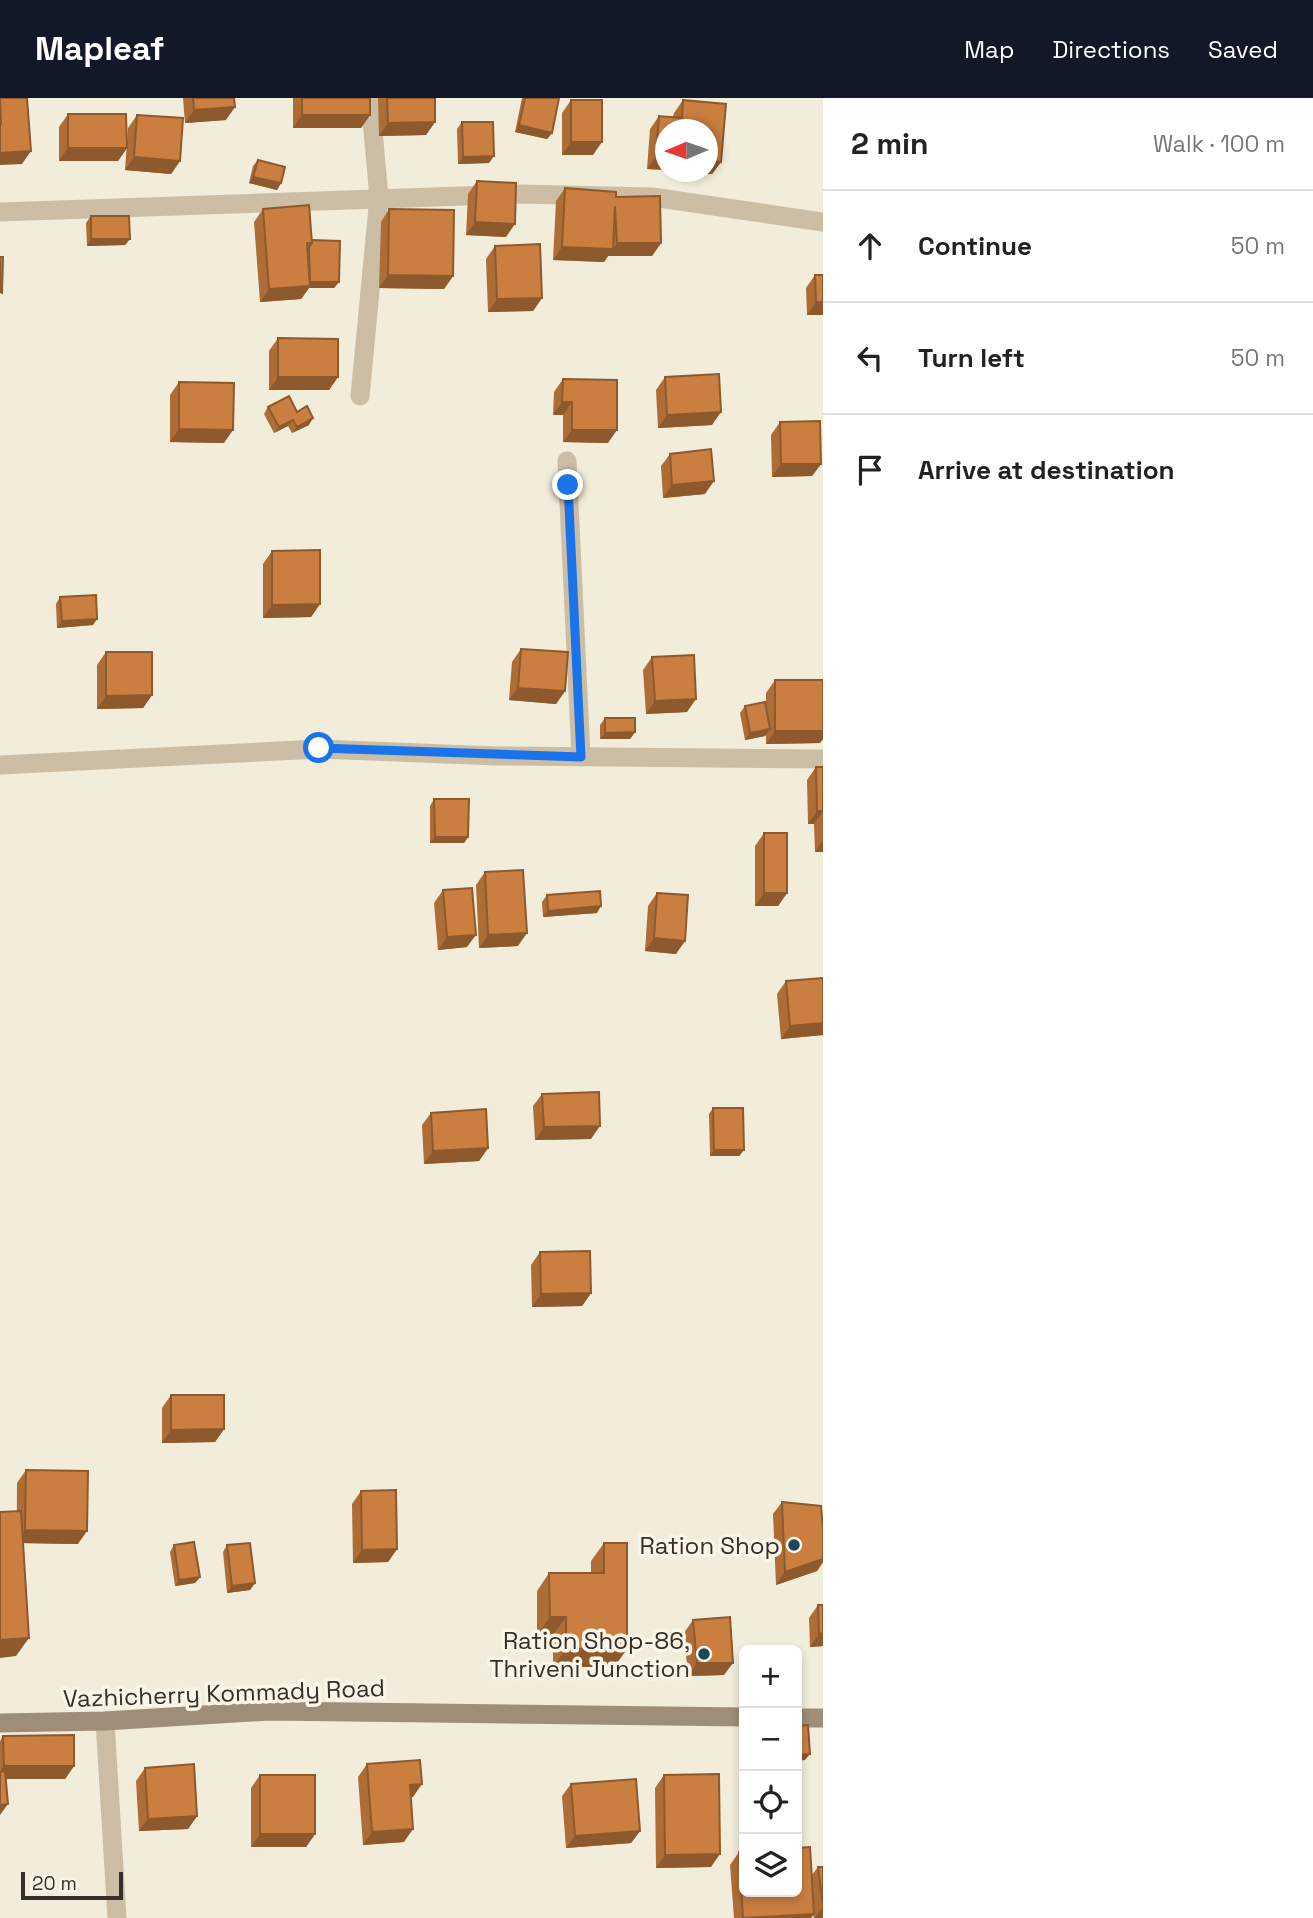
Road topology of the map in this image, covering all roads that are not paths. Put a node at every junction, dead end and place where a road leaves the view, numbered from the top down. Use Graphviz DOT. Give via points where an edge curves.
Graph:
graph roads {
  1 [pos="370,98"];
  2 [pos="379,197"];
  3 [pos="0,212"];
  4 [pos="823,222"];
  5 [pos="360,396"];
  6 [pos="567,461"];
  7 [pos="581,757"];
  8 [pos="823,759"];
  9 [pos="0,765"];
  10 [pos="739,1717"];
  11 [pos="802,1718"];
  12 [pos="823,1718"];
  13 [pos="105,1721"];
  14 [pos="0,1723"];
  15 [pos="117,1918"];
  1 -- 2 [label="street"];
  2 -- 3 [label="street"];
  2 -- 4 [label="street" via="652,197"];
  2 -- 5 [label="street"];
  6 -- 7 [label="street"];
  7 -- 8 [label="street"];
  7 -- 9 [label="street" via="319,748"];
  10 -- 13 [label="main road, Vazhicherry Kommady Road" via="269,1711"];
  11 -- 12 [label="main road"];
  13 -- 14 [label="main road, Vazhicherry Kommady Road"];
  13 -- 15 [label="street"];
}
